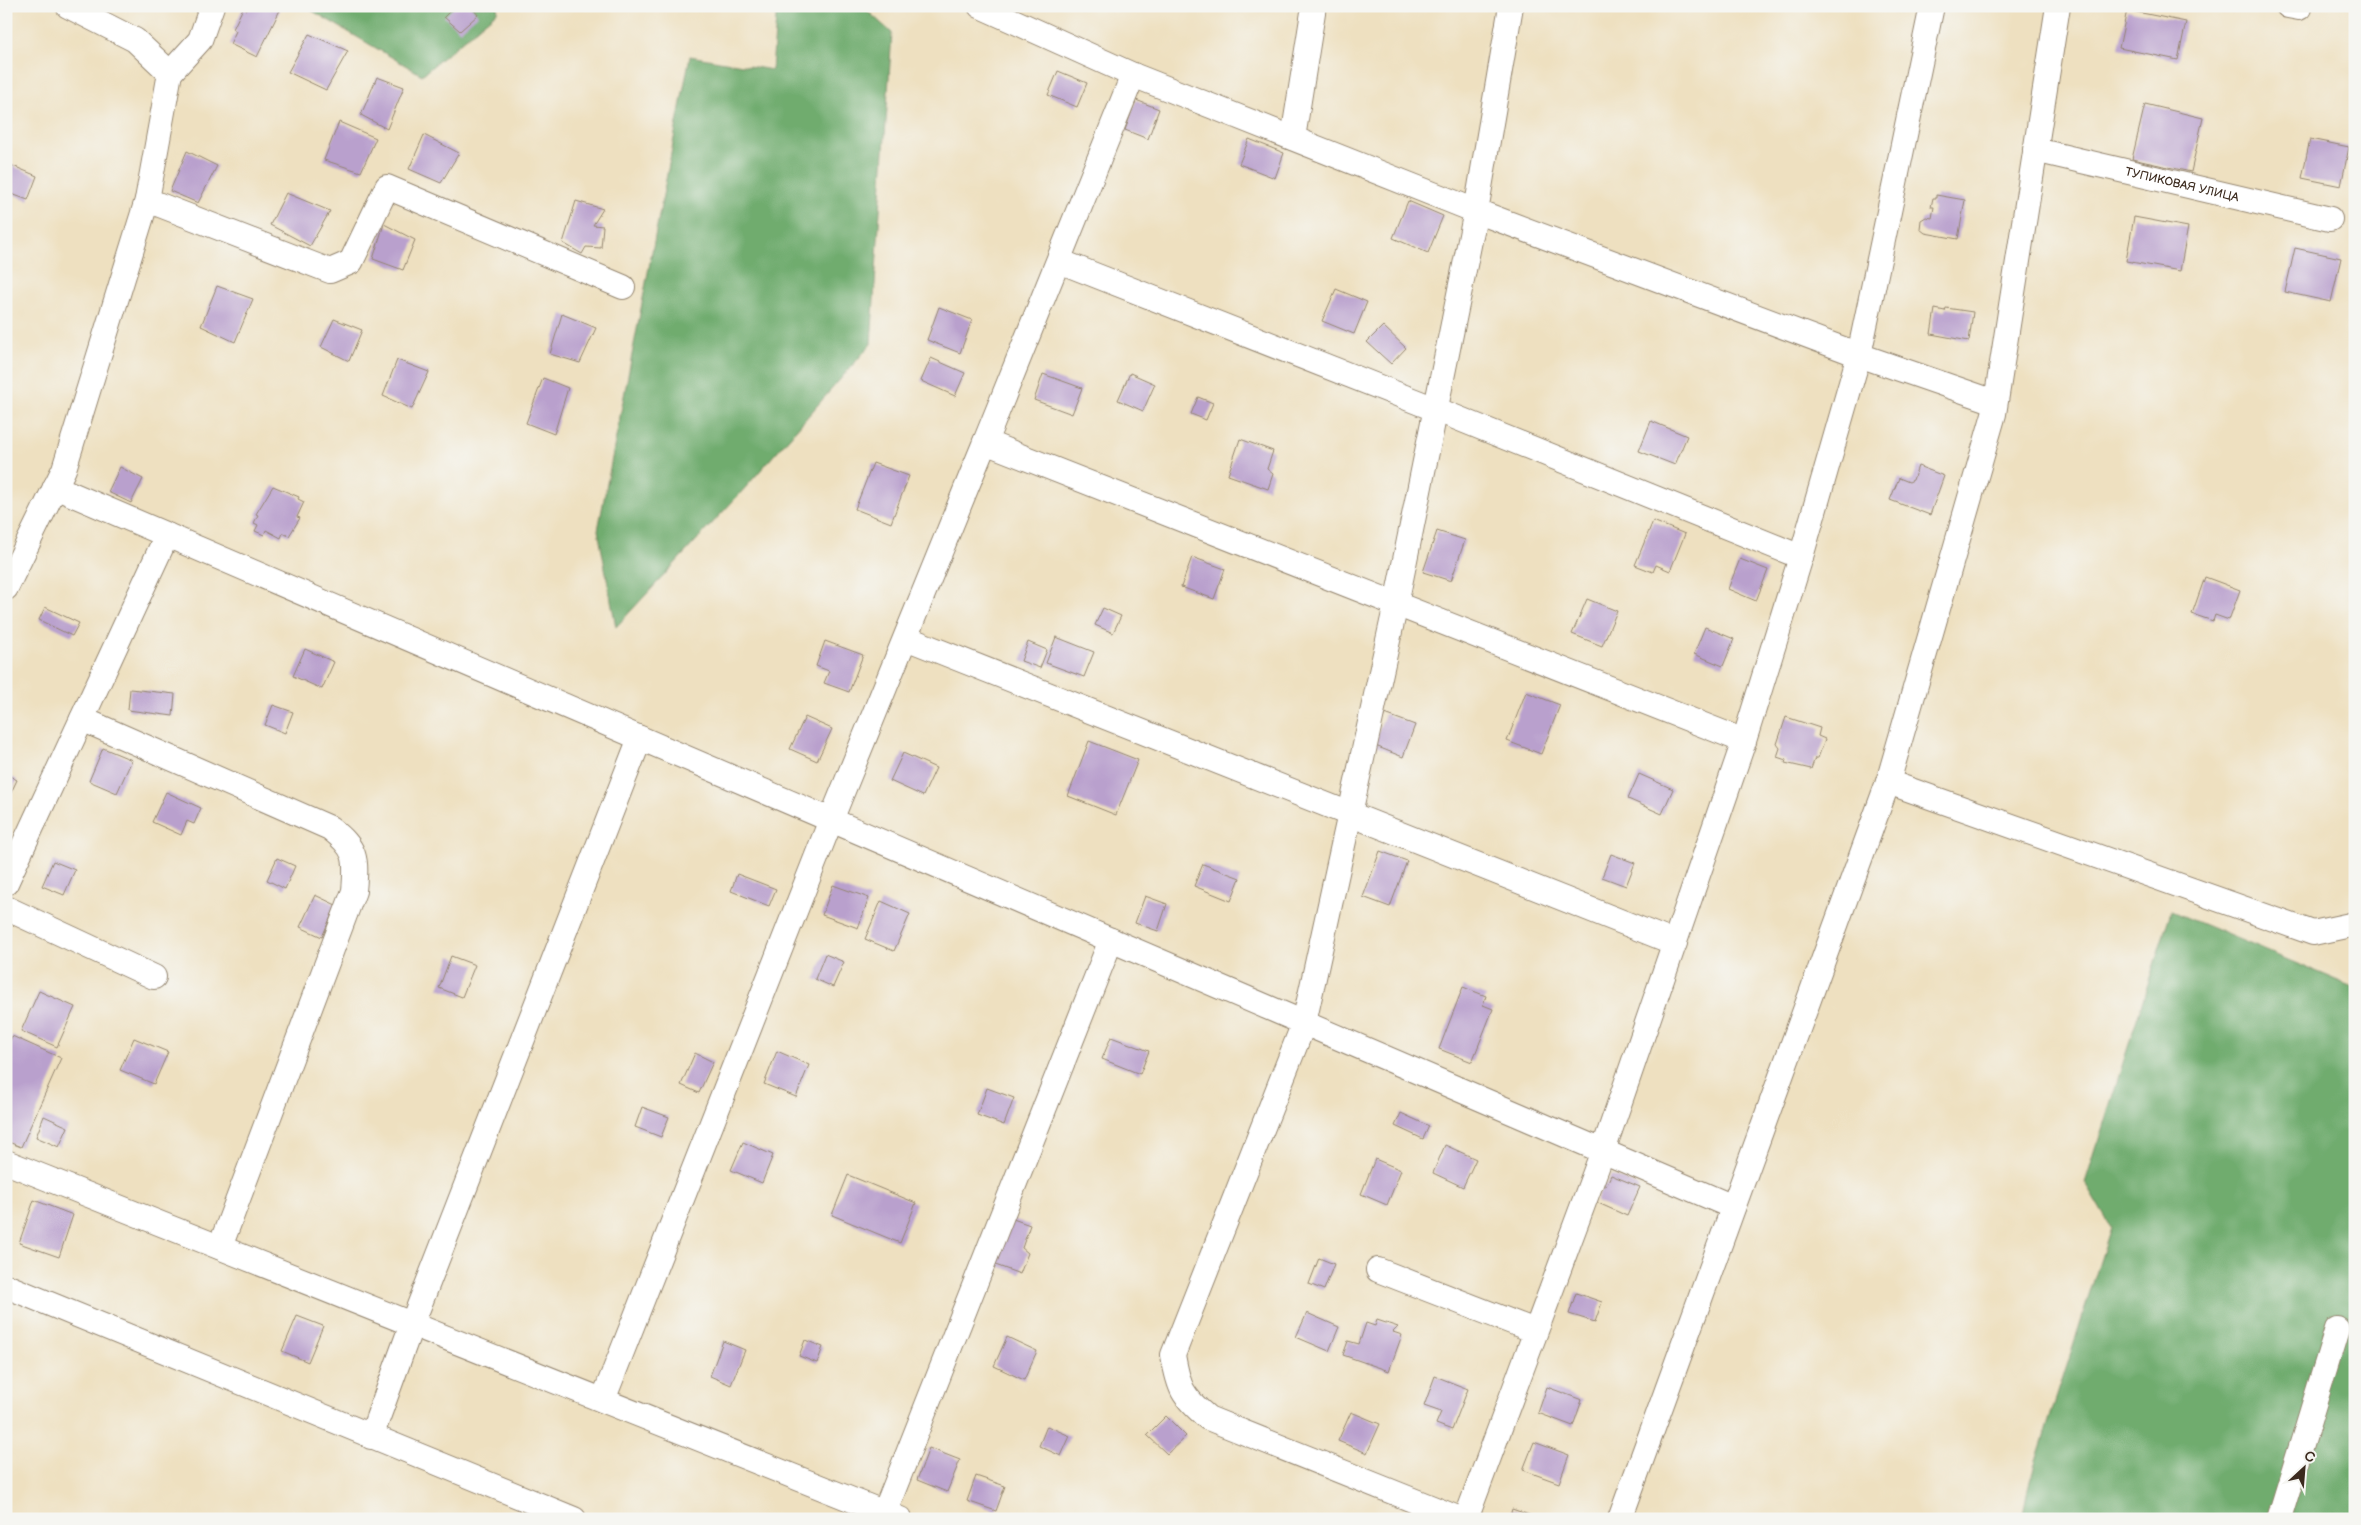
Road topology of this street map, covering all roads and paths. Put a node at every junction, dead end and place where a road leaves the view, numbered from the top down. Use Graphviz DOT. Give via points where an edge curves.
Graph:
graph roads {
  1 [pos="68,6"];
  2 [pos="212,6"];
  3 [pos="980,6"];
  4 [pos="1314,6"];
  5 [pos="1511,6"];
  6 [pos="1932,6"];
  7 [pos="2058,6"];
  8 [pos="170,73"];
  9 [pos="1134,75"];
  10 [pos="1293,138"];
  11 [pos="2035,150"];
  12 [pos="147,200"];
  13 [pos="1476,211"];
  14 [pos="2330,219"];
  15 [pos="1058,260"];
  16 [pos="623,287"];
  17 [pos="1859,355"];
  18 [pos="1995,402"];
  19 [pos="1435,409"];
  20 [pos="985,442"];
  21 [pos="55,487"];
  22 [pos="167,535"];
  23 [pos="1801,557"];
  24 [pos="6,588"];
  25 [pos="1396,604"];
  26 [pos="906,638"];
  27 [pos="82,719"];
  28 [pos="640,738"];
  29 [pos="1744,741"];
  30 [pos="1888,782"];
  31 [pos="1350,815"];
  32 [pos="831,820"];
  33 [pos="6,883"];
  34 [pos="6,908"];
  35 [pos="2355,924"];
  36 [pos="1110,940"];
  37 [pos="1675,943"];
  38 [pos="154,977"];
  39 [pos="1304,1023"];
  40 [pos="1603,1151"];
  41 [pos="6,1162"];
  42 [pos="1733,1207"];
  43 [pos="220,1247"];
  44 [pos="1378,1270"];
  45 [pos="6,1286"];
  46 [pos="412,1324"];
  47 [pos="2337,1329"];
  48 [pos="1535,1331"];
  49 [pos="603,1400"];
  50 [pos="371,1437"];
  51 [pos="889,1517"];
  52 [pos="574,1519"];
  53 [pos="1460,1519"];
  54 [pos="1466,1519"];
  55 [pos="1620,1519"];
  56 [pos="2279,1519"];
  1 -- 8 [label="street" via="135,40"];
  2 -- 8 [label="street" via="200,40"];
  3 -- 9 [label="street"];
  4 -- 10 [label="street"];
  5 -- 13 [label="street"];
  6 -- 17 [label="street"];
  7 -- 11 [label="street"];
  8 -- 12 [label="street"];
  9 -- 10 [label="street"];
  9 -- 15 [label="street"];
  10 -- 13 [label="street"];
  11 -- 14 [label="street, ТУПИКОВАЯ УЛИЦА"];
  11 -- 18 [label="street"];
  12 -- 16 [label="street" via="330,271 351,262 387,187"];
  12 -- 21 [label="street" via="64,469"];
  13 -- 17 [label="street"];
  13 -- 19 [label="street"];
  15 -- 19 [label="street"];
  15 -- 20 [label="street"];
  17 -- 18 [label="street"];
  17 -- 23 [label="street"];
  18 -- 30 [label="street"];
  19 -- 23 [label="street"];
  19 -- 25 [label="street"];
  20 -- 25 [label="street"];
  20 -- 26 [label="street"];
  21 -- 22 [label="street"];
  21 -- 24 [label="street"];
  22 -- 27 [label="street"];
  22 -- 28 [label="street"];
  23 -- 29 [label="street"];
  25 -- 29 [label="street"];
  25 -- 31 [label="street"];
  26 -- 31 [label="street"];
  26 -- 32 [label="street"];
  27 -- 33 [label="street"];
  27 -- 43 [label="street" via="330,828 347,842 356,863 354,891"];
  28 -- 32 [label="street"];
  28 -- 46 [label="street"];
  29 -- 37 [label="street"];
  30 -- 35 [label="street" via="2313,933"];
  30 -- 42 [label="street"];
  31 -- 37 [label="street"];
  31 -- 39 [label="street"];
  32 -- 36 [label="street"];
  32 -- 49 [label="street"];
  34 -- 38 [label="street"];
  36 -- 39 [label="street"];
  36 -- 51 [label="street"];
  37 -- 40 [label="street"];
  39 -- 40 [label="street"];
  39 -- 53 [label="street" via="1182,1329 1173,1355 1178,1383 1188,1401 1208,1418"];
  40 -- 42 [label="street"];
  40 -- 48 [label="street"];
  41 -- 43 [label="street"];
  42 -- 55 [label="street"];
  43 -- 46 [label="street"];
  44 -- 48 [label="street"];
  45 -- 50 [label="street"];
  46 -- 49 [label="street"];
  46 -- 50 [label="street"];
  47 -- 56 [label="street"];
  48 -- 54 [label="street"];
  49 -- 51 [label="street"];
  50 -- 52 [label="street"];
}
